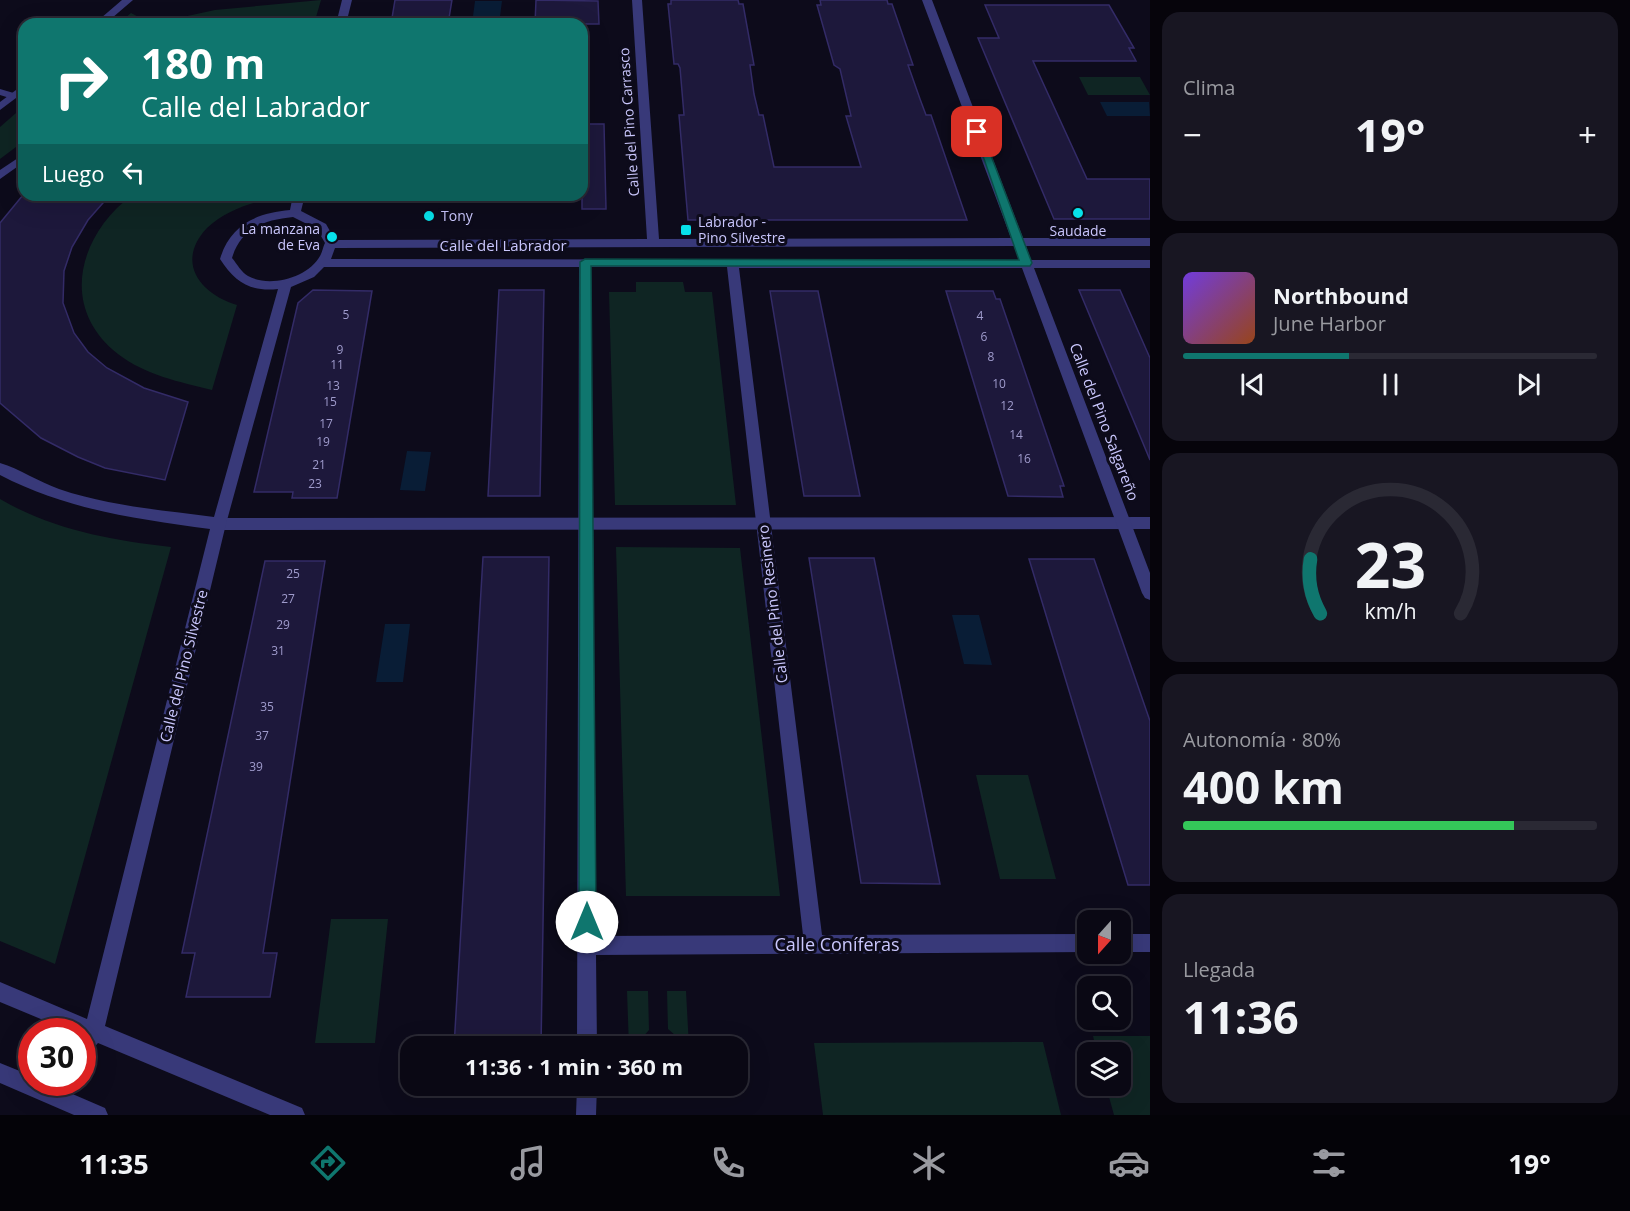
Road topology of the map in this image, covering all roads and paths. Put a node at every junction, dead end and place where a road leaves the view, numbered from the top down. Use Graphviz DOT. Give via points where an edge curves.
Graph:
graph roads {
  1 [pos="128,0"];
  2 [pos="347,0"];
  3 [pos="637,0"];
  4 [pos="927,0"];
  5 [pos="106,18"];
  6 [pos="342,18"];
  7 [pos="0,92"];
  8 [pos="18,92"];
  9 [pos="13,96"];
  10 [pos="0,107"];
  11 [pos="18,162"];
  12 [pos="0,176"];
  13 [pos="298,201"];
  14 [pos="295,213"];
  15 [pos="1019,242"];
  16 [pos="1150,242"];
  17 [pos="652,243"];
  18 [pos="332,244"];
  19 [pos="585,262"];
  20 [pos="324,263"];
  21 [pos="732,263"];
  22 [pos="1026,263"];
  23 [pos="1150,264"];
  24 [pos="285,285"];
  25 [pos="0,468"];
  26 [pos="586,522"];
  27 [pos="763,523"];
  28 [pos="1124,523"];
  29 [pos="1150,523"];
  30 [pos="219,524"];
  31 [pos="1150,593"];
  32 [pos="1131,943"];
  33 [pos="1150,943"];
  34 [pos="1077,944"];
  35 [pos="814,945"];
  36 [pos="587,946"];
  37 [pos="0,992"];
  38 [pos="49,1018"];
  39 [pos="93,1018"];
  40 [pos="587,1036"];
  41 [pos="96,1042"];
  42 [pos="0,1073"];
  43 [pos="18,1078"];
  44 [pos="64,1096"];
  45 [pos="586,1096"];
  46 [pos="98,1115"];
  47 [pos="295,1115"];
  48 [pos="586,1115"];
  1 -- 5 [label="street"];
  2 -- 6 [label="street"];
  3 -- 17 [label="street, Calle del Pino Carrasco"];
  4 -- 15 [label="street, Calle del Pino Salgareño"];
  7 -- 9 [label="street"];
  8 -- 9 [label="street"];
  9 -- 10 [label="street"];
  11 -- 12 [label="street"];
  13 -- 14 [label="street"];
  14 -- 18 [label="street" via="312,218 329,234"];
  14 -- 24 [label="street" via="276,214 244,226 229,244 226,259 236,274 246,280 268,286"];
  15 -- 16 [label="street, Calle del Labrador"];
  15 -- 17 [label="street, Calle del Labrador"];
  15 -- 22 [label="street, Calle del Pino Salgareño"];
  17 -- 18 [label="street, Calle del Labrador"];
  18 -- 20 [label="street"];
  19 -- 20 [label="street, Calle del Labrador"];
  19 -- 21 [label="street, Calle del Labrador"];
  19 -- 26 [label="street"];
  20 -- 24 [label="street"];
  21 -- 22 [label="street, Calle del Labrador"];
  21 -- 27 [label="street, Calle del Pino Resinero"];
  22 -- 23 [label="street, Calle del Labrador"];
  22 -- 28 [label="street, Calle del Pino Salgareño"];
  24 -- 30 [label="street, Calle del Pino Silvestre"];
  25 -- 30 [label="street" via="47,492 78,502 147,516"];
  26 -- 27 [label="street"];
  26 -- 30 [label="street"];
  26 -- 36 [label="street"];
  27 -- 28 [label="street"];
  27 -- 35 [label="street, Calle del Pino Resinero"];
  28 -- 29 [label="street"];
  28 -- 31 [label="street, Calle del Pino Salgareño"];
  30 -- 39 [label="street, Calle del Pino Silvestre"];
  32 -- 33 [label="street"];
  34 -- 35 [label="street, Calle Coníferas"];
  35 -- 36 [label="street, Calle Coníferas"];
  36 -- 40 [label="street"];
  37 -- 38 [label="street"];
  41 -- 47 [label="street"];
  42 -- 43 [label="street"];
  44 -- 46 [label="street"];
  45 -- 48 [label="street"];
}
